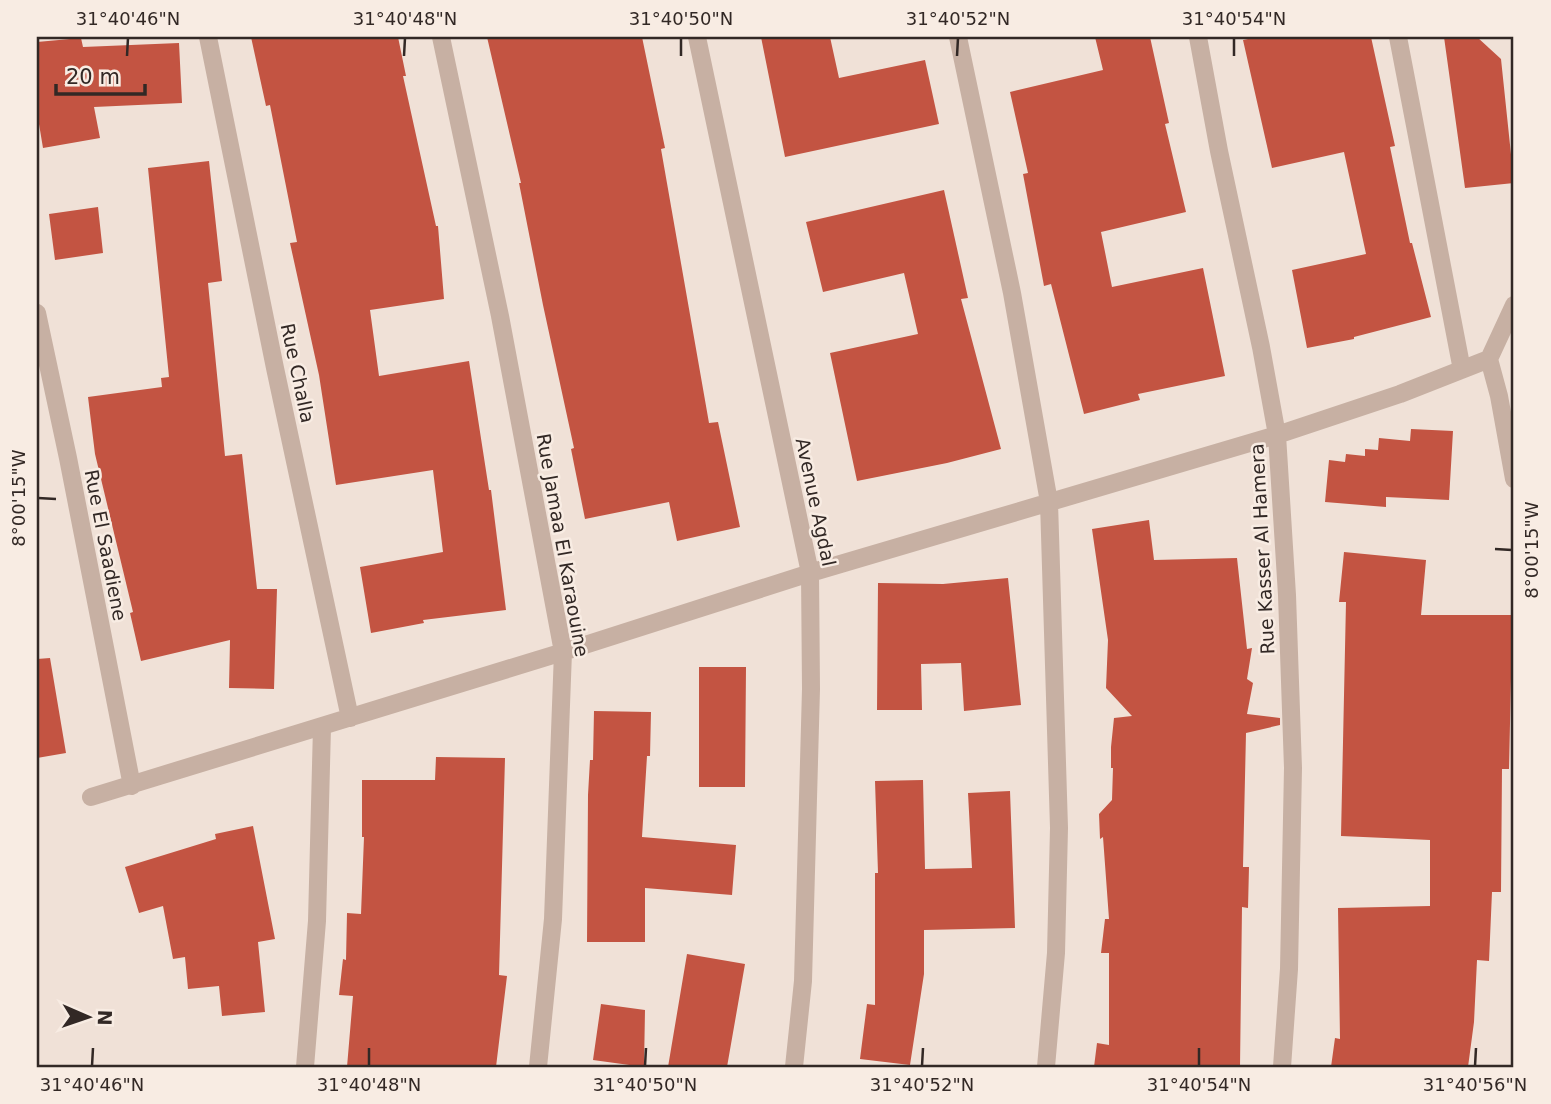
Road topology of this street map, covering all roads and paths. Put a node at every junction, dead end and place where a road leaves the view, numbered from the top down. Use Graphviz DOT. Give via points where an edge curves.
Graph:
graph roads {
  1 [pos="208,37"];
  2 [pos="441,37"];
  3 [pos="697,37"];
  4 [pos="958,37"];
  5 [pos="1198,37"];
  6 [pos="1398,37"];
  7 [pos="1514,305"];
  8 [pos="37,313"];
  9 [pos="1489,359"];
  10 [pos="1462,370"];
  11 [pos="1276,435"];
  12 [pos="1514,479"];
  13 [pos="1049,502"];
  14 [pos="810,573"];
  15 [pos="564,652"];
  16 [pos="349,718"];
  17 [pos="322,727"];
  18 [pos="132,786"];
  19 [pos="91,797"];
  20 [pos="305,1067"];
  21 [pos="538,1067"];
  22 [pos="794,1067"];
  23 [pos="1046,1067"];
  24 [pos="1282,1067"];
  1 -- 16 [label="street, Rue Challa"];
  2 -- 15 [label="street, Rue Jamaa El Karaouine"];
  3 -- 14 [label="street, Avenue Agdal"];
  4 -- 13 [label="street" via="1012,293"];
  5 -- 11 [label="street, Rue Kasser Al Hamera"];
  6 -- 10 [label="street"];
  7 -- 9 [label="street"];
  8 -- 18 [label="street, Rue El Saadiene"];
  9 -- 10 [label="street"];
  9 -- 12 [label="street"];
  10 -- 11 [label="street"];
  11 -- 13 [label="street"];
  11 -- 24 [label="street, Rue Kasser Al Hamera" via="1293,768"];
  13 -- 14 [label="street"];
  13 -- 23 [label="street" via="1059,828 1056,953"];
  14 -- 15 [label="street"];
  14 -- 22 [label="street, Avenue Agdal" via="803,981"];
  15 -- 16 [label="street"];
  15 -- 21 [label="street, Rue Jamaa El Karaouine" via="553,919"];
  16 -- 17 [label="street"];
  17 -- 18 [label="street"];
  17 -- 20 [label="street" via="317,921"];
  18 -- 19 [label="street"];
}
